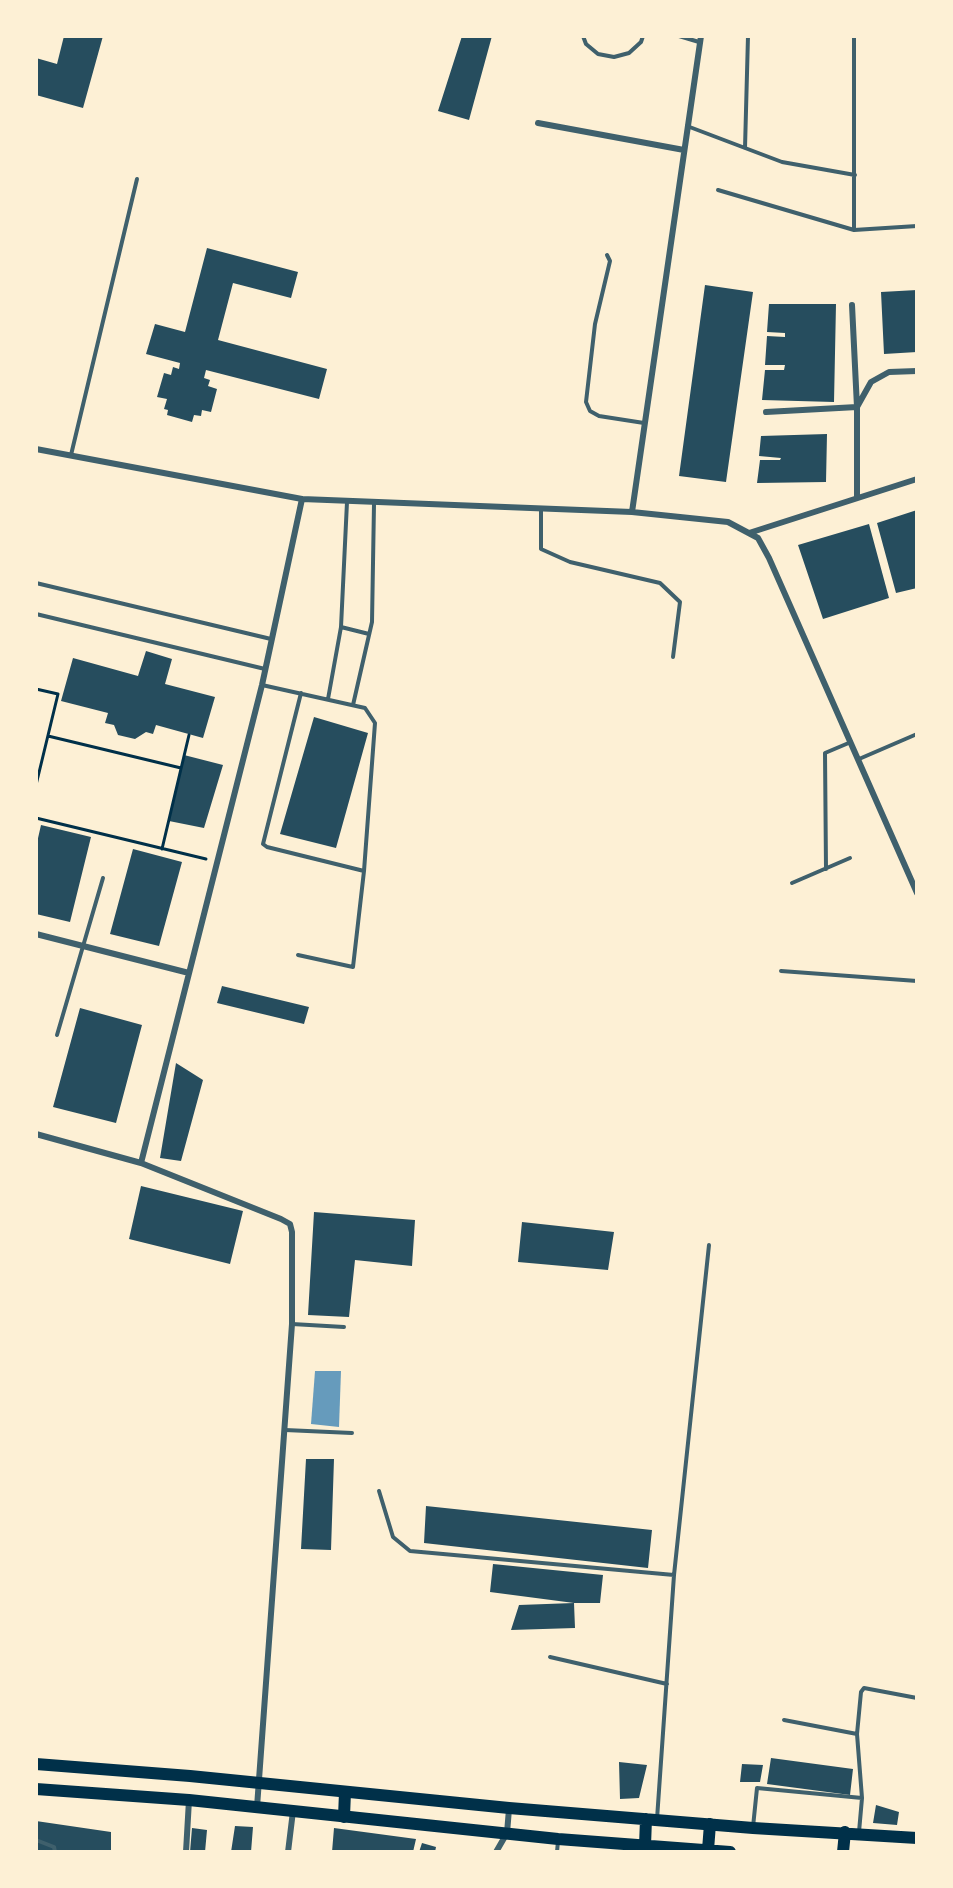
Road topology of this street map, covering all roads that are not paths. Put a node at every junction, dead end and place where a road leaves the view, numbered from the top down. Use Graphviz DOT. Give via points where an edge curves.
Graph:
graph roads {
  1 [pos="583,36"];
  2 [pos="643,36"];
  3 [pos="679,36"];
  4 [pos="748,36"];
  5 [pos="854,36"];
  6 [pos="701,39"];
  7 [pos="538,123"];
  8 [pos="687,126"];
  9 [pos="745,148"];
  10 [pos="684,150"];
  11 [pos="855,176"];
  12 [pos="137,179"];
  13 [pos="718,190"];
  14 [pos="917,226"];
  15 [pos="854,230"];
  16 [pos="607,255"];
  17 [pos="852,306"];
  18 [pos="917,371"];
  19 [pos="857,407"];
  20 [pos="766,412"];
  21 [pos="644,423"];
  22 [pos="36,449"];
  23 [pos="71,455"];
  24 [pos="917,479"];
  25 [pos="857,498"];
  26 [pos="302,499"];
  27 [pos="347,502"];
  28 [pos="374,504"];
  29 [pos="541,509"];
  30 [pos="632,512"];
  31 [pos="749,533"];
  32 [pos="36,582"];
  33 [pos="36,614"];
  34 [pos="340,627"];
  35 [pos="369,634"];
  36 [pos="272,640"];
  37 [pos="673,657"];
  38 [pos="265,669"];
  39 [pos="262,685"];
  40 [pos="301,693"];
  41 [pos="328,699"];
  42 [pos="353,705"];
  43 [pos="917,734"];
  44 [pos="851,741"];
  45 [pos="859,759"];
  46 [pos="850,858"];
  47 [pos="826,868"];
  48 [pos="364,871"];
  49 [pos="103,878"];
  50 [pos="792,883"];
  51 [pos="917,893"];
  52 [pos="36,934"];
  53 [pos="83,946"];
  54 [pos="298,956"];
  55 [pos="781,971"];
  56 [pos="189,973"];
  57 [pos="917,981"];
  58 [pos="57,1035"];
  59 [pos="36,1134"];
  60 [pos="141,1163"];
  61 [pos="709,1245"];
  62 [pos="292,1324"];
  63 [pos="344,1327"];
  64 [pos="285,1430"];
  65 [pos="352,1433"];
  66 [pos="379,1491"];
  67 [pos="674,1575"];
  68 [pos="550,1657"];
  69 [pos="666,1684"];
  70 [pos="917,1698"];
  71 [pos="784,1720"];
  72 [pos="857,1734"];
  73 [pos="36,1764"];
  74 [pos="259,1783"];
  75 [pos="36,1789"];
  76 [pos="345,1792"];
  77 [pos="862,1798"];
  78 [pos="189,1800"];
  79 [pos="257,1807"];
  80 [pos="509,1808"];
  81 [pos="293,1811"];
  82 [pos="344,1817"];
  83 [pos="652,1820"];
  84 [pos="710,1824"];
  85 [pos="753,1828"];
  86 [pos="845,1832"];
  87 [pos="507,1833"];
  88 [pos="859,1834"];
  89 [pos="917,1838"];
  90 [pos="558,1839"];
  91 [pos="36,1840"];
  92 [pos="645,1846"];
  93 [pos="610,1848"];
  94 [pos="683,1851"];
  95 [pos="719,1851"];
  96 [pos="54,1852"];
  97 [pos="186,1852"];
  98 [pos="288,1852"];
  99 [pos="496,1852"];
  100 [pos="557,1852"];
  101 [pos="843,1852"];
  1 -- 2 [label="lane" via="598,54 614,57 629,53"];
  3 -- 6 [label="lane"];
  4 -- 9 [label="lane"];
  5 -- 11 [label="lane"];
  6 -- 8 [label="street"];
  7 -- 10 [label="street"];
  8 -- 9 [label="lane"];
  8 -- 10 [label="street"];
  9 -- 11 [label="lane" via="782,162"];
  10 -- 21 [label="street"];
  11 -- 15 [label="lane"];
  12 -- 23 [label="lane"];
  13 -- 15 [label="lane"];
  14 -- 15 [label="lane"];
  16 -- 21 [label="lane" via="610,261 595,324 586,402 590,411 599,416"];
  17 -- 19 [label="street"];
  18 -- 19 [label="street" via="889,372 871,382"];
  19 -- 20 [label="street"];
  19 -- 25 [label="street"];
  21 -- 30 [label="street"];
  22 -- 23 [label="street"];
  23 -- 26 [label="street"];
  24 -- 25 [label="street"];
  25 -- 31 [label="street"];
  26 -- 27 [label="street"];
  26 -- 36 [label="street"];
  27 -- 28 [label="street"];
  27 -- 34 [label="lane"];
  28 -- 29 [label="street"];
  28 -- 35 [label="lane"];
  29 -- 30 [label="street"];
  29 -- 37 [label="lane" via="542,549 570,562 660,582 680,602"];
  30 -- 31 [label="street" via="728,522"];
  31 -- 44 [label="street" via="758,538 769,558"];
  32 -- 36 [label="lane"];
  33 -- 38 [label="lane"];
  34 -- 35 [label="lane"];
  34 -- 41 [label="lane"];
  35 -- 42 [label="lane"];
  36 -- 38 [label="street"];
  38 -- 39 [label="street"];
  39 -- 40 [label="lane"];
  39 -- 56 [label="street"];
  40 -- 41 [label="lane"];
  40 -- 48 [label="lane" via="263,844"];
  41 -- 42 [label="lane"];
  42 -- 48 [label="lane" via="364,708 375,723"];
  43 -- 45 [label="lane"];
  44 -- 45 [label="street"];
  44 -- 47 [label="lane" via="825,753"];
  45 -- 51 [label="street"];
  46 -- 47 [label="lane"];
  47 -- 50 [label="lane"];
  48 -- 54 [label="lane" via="353,967"];
  49 -- 53 [label="lane"];
  52 -- 53 [label="street"];
  53 -- 56 [label="street"];
  53 -- 58 [label="lane"];
  55 -- 57 [label="lane"];
  56 -- 60 [label="street"];
  59 -- 60 [label="street"];
  60 -- 62 [label="street" via="290,1224"];
  61 -- 67 [label="lane"];
  62 -- 63 [label="lane"];
  62 -- 64 [label="street"];
  64 -- 65 [label="lane"];
  64 -- 74 [label="street"];
  66 -- 67 [label="lane" via="393,1538 410,1551"];
  67 -- 69 [label="lane"];
  68 -- 69 [label="lane"];
  69 -- 83 [label="lane"];
  70 -- 72 [label="lane" via="864,1688"];
  71 -- 72 [label="lane"];
  72 -- 77 [label="lane"];
  73 -- 74 [label="main road"];
  74 -- 76 [label="main road"];
  74 -- 79 [label="street"];
  75 -- 78 [label="main road"];
  76 -- 80 [label="main road"];
  76 -- 82 [label="main road"];
  77 -- 85 [label="lane" via="757,1788"];
  77 -- 88 [label="lane"];
  78 -- 79 [label="main road"];
  78 -- 97 [label="street"];
  79 -- 81 [label="main road"];
  80 -- 83 [label="main road"];
  80 -- 87 [label="street"];
  81 -- 82 [label="main road"];
  81 -- 98 [label="street"];
  82 -- 87 [label="main road"];
  83 -- 84 [label="main road"];
  83 -- 92 [label="main road"];
  84 -- 85 [label="main road"];
  84 -- 95 [label="main road"];
  85 -- 86 [label="main road"];
  86 -- 88 [label="main road"];
  86 -- 101 [label="main road"];
  87 -- 90 [label="main road"];
  87 -- 99 [label="street"];
  88 -- 89 [label="main road"];
  90 -- 93 [label="main road"];
  90 -- 100 [label="lane"];
  91 -- 96 [label="lane" via="54,1847"];
  92 -- 93 [label="main road"];
  92 -- 94 [label="main road"];
  94 -- 95 [label="main road"];
}
